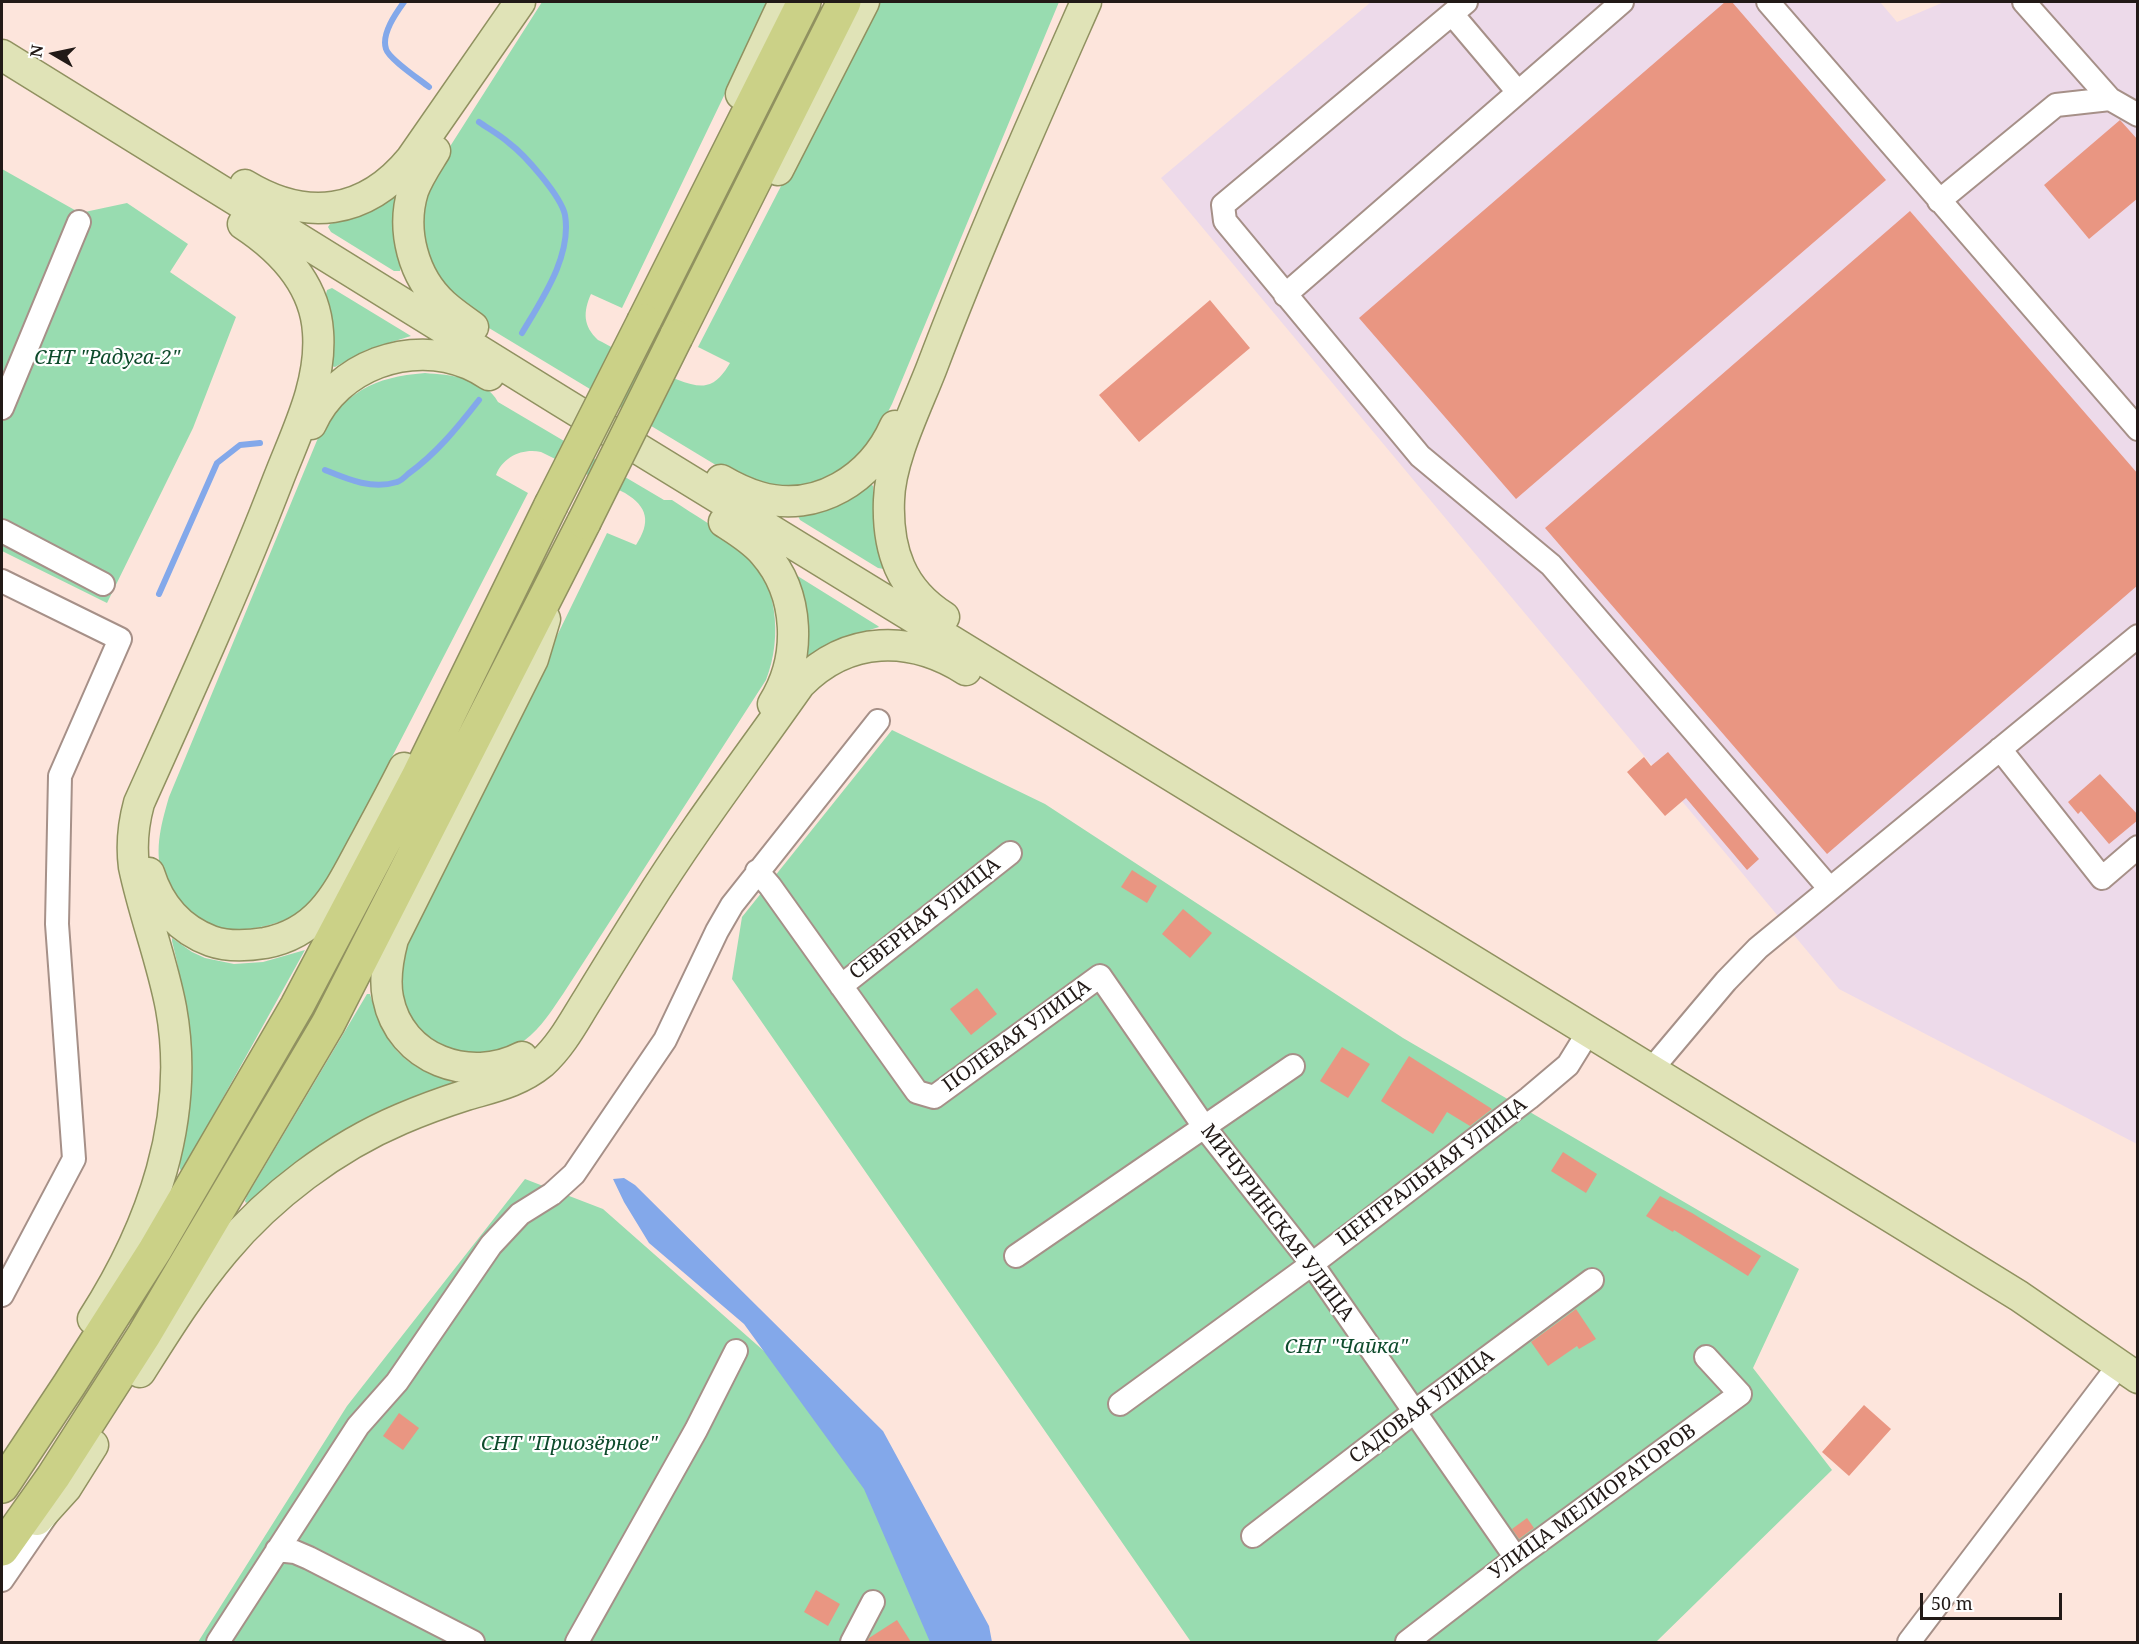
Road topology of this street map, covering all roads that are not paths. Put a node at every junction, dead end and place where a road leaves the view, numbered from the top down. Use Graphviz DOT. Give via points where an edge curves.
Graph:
graph roads {
  1 [pos="520,2"];
  2 [pos="784,2"];
  3 [pos="804,2"];
  4 [pos="844,2"];
  5 [pos="864,2"];
  6 [pos="1074,2"];
  7 [pos="1086,2"];
  8 [pos="1622,2"];
  9 [pos="1768,2"];
  10 [pos="2024,2"];
  11 [pos="1459,8"];
  12 [pos="2,36"];
  13 [pos="487,51"];
  14 [pos="2,55"];
  15 [pos="2,73"];
  16 [pos="1518,92"];
  17 [pos="2110,99"];
  18 [pos="2137,115"];
  19 [pos="1017,158"];
  20 [pos="1940,201"];
  21 [pos="79,222"];
  22 [pos="668,274"];
  23 [pos="699,290"];
  24 [pos="1285,295"];
  25 [pos="956,303"];
  26 [pos="562,402"];
  27 [pos="2,408"];
  28 [pos="2138,429"];
  29 [pos="646,453"];
  30 [pos="2,531"];
  31 [pos="253,545"];
  32 [pos="529,549"];
  33 [pos="561,568"];
  34 [pos="2,581"];
  35 [pos="103,584"];
  36 [pos="2138,636"];
  37 [pos="207,652"];
  38 [pos="878,722"];
  39 [pos="2000,749"];
  40 [pos="699,825"];
  41 [pos="2138,847"];
  42 [pos="1010,853"];
  43 [pos="757,871"];
  44 [pos="1830,889"];
  45 [pos="646,904"];
  46 [pos="1433,936"];
  47 [pos="1100,976"];
  48 [pos="841,986"];
  49 [pos="1589,1031"];
  50 [pos="1293,1066"];
  51 [pos="1651,1070"];
  52 [pos="1205,1128"];
  53 [pos="1016,1256"];
  54 [pos="1312,1264"];
  55 [pos="1592,1280"];
  56 [pos="2,1295"];
  57 [pos="736,1351"];
  58 [pos="1706,1357"];
  59 [pos="2128,1371"];
  60 [pos="1120,1404"];
  61 [pos="97,1409"];
  62 [pos="1414,1412"];
  63 [pos="2,1459"];
  64 [pos="2,1486"];
  65 [pos="66,1488"];
  66 [pos="1253,1536"];
  67 [pos="2,1549"];
  68 [pos="277,1550"];
  69 [pos="1516,1558"];
  70 [pos="2,1560"];
  71 [pos="2,1580"];
  72 [pos="873,1602"];
  73 [pos="218,1642"];
  74 [pos="473,1642"];
  75 [pos="577,1642"];
  76 [pos="852,1642"];
  77 [pos="1407,1642"];
  78 [pos="1909,1642"];
  1 -- 13 [label="main road"];
  2 -- 22 [label="main road" via="698,182"];
  3 -- 22 [label="highway"];
  4 -- 23 [label="highway"];
  5 -- 23 [label="main road" via="758,210"];
  6 -- 19 [label="main road" via="1033,105"];
  7 -- 19 [label="main road"];
  8 -- 16 [label="street"];
  9 -- 20 [label="street"];
  10 -- 17 [label="street"];
  11 -- 16 [label="street"];
  11 -- 24 [label="street" via="1223,205 1225,221"];
  12 -- 13 [label="main road" via="262,195 308,209 357,201 393,179"];
  13 -- 26 [label="main road" via="463,103 419,177 409,208 408,236 424,279 443,305 525,361"];
  14 -- 26 [label="main road"];
  15 -- 31 [label="main road" via="246,226 297,272 314,310 318,364"];
  16 -- 24 [label="street"];
  17 -- 18 [label="street"];
  17 -- 20 [label="street" via="2056,105"];
  19 -- 25 [label="main road"];
  20 -- 28 [label="street"];
  21 -- 27 [label="street"];
  22 -- 32 [label="highway, bridge"];
  23 -- 33 [label="highway, bridge"];
  24 -- 44 [label="street" via="1420,456 1551,565"];
  25 -- 29 [label="main road" via="928,352 883,450 864,472 840,488 807,499 766,499 741,491 706,471"];
  25 -- 46 [label="main road" via="891,478 891,539 911,590 945,617 1341,861"];
  26 -- 29 [label="main road"];
  26 -- 31 [label="main road" via="512,387 468,363 436,356 391,358 360,370 320,407"];
  29 -- 40 [label="main road" via="690,499 763,552 782,579 791,609 791,658 778,696"];
  29 -- 46 [label="main road"];
  30 -- 35 [label="street"];
  31 -- 37 [label="main road"];
  32 -- 37 [label="main road" via="476,626 332,901 307,927 291,936 255,945 218,943 186,928 159,900 148,872 146,844 153,804 187,719"];
  32 -- 64 [label="highway" via="418,777 297,1006 155,1250"];
  33 -- 45 [label="main road" via="533,659 393,939 386,972 393,1015 411,1042 452,1066 489,1069 520,1059 552,1033"];
  33 -- 61 [label="highway" via="328,1024"];
  34 -- 56 [label="street" via="120,639 60,776 57,924 74,1159"];
  36 -- 39 [label="street"];
  37 -- 63 [label="main road" via="139,803 132,833 134,867 165,982 174,1035 172,1122 166,1156 144,1224 105,1300"];
  38 -- 43 [label="street"];
  39 -- 41 [label="street" via="2102,878"];
  39 -- 44 [label="street"];
  40 -- 45 [label="main road"];
  40 -- 46 [label="main road" via="809,675 859,649 902,646 947,658 1332,894"];
  42 -- 48 [label="street, СЕВЕРНАЯ УЛИЦА"];
  43 -- 48 [label="street"];
  43 -- 68 [label="street" via="717,931 665,1040 574,1174 520,1214 491,1245 397,1382 358,1426"];
  44 -- 51 [label="street" via="1758,948"];
  45 -- 65 [label="main road" via="569,1031 532,1070 500,1086 419,1111 361,1140 302,1179 242,1232 190,1295"];
  46 -- 49 [label="main road"];
  47 -- 48 [label="street, ПОЛЕВАЯ УЛИЦА" via="934,1097 917,1092"];
  47 -- 52 [label="street, МИЧУРИНСКАЯ УЛИЦА"];
  49 -- 51 [label="main road"];
  49 -- 54 [label="street, ЦЕНТРАЛЬНАЯ УЛИЦА" via="1568,1065 1529,1098"];
  50 -- 52 [label="street"];
  51 -- 59 [label="main road" via="2019,1296"];
  52 -- 53 [label="street"];
  52 -- 54 [label="street, МИЧУРИНСКАЯ УЛИЦА"];
  54 -- 60 [label="street, ЦЕНТРАЛЬНАЯ УЛИЦА"];
  54 -- 62 [label="street, МИЧУРИНСКАЯ УЛИЦА"];
  55 -- 62 [label="street, САДОВАЯ УЛИЦА"];
  57 -- 75 [label="street"];
  58 -- 69 [label="street, УЛИЦА МЕЛИОРАТОРОВ" via="1740,1394"];
  59 -- 78 [label="street"];
  61 -- 65 [label="street"];
  61 -- 67 [label="highway"];
  62 -- 66 [label="street, САДОВАЯ УЛИЦА"];
  62 -- 69 [label="street, МИЧУРИНСКАЯ УЛИЦА"];
  65 -- 70 [label="main road"];
  65 -- 71 [label="street"];
  68 -- 73 [label="street"];
  68 -- 74 [label="street" via="309,1558"];
  69 -- 77 [label="street, УЛИЦА МЕЛИОРАТОРОВ"];
  72 -- 76 [label="street"];
}
